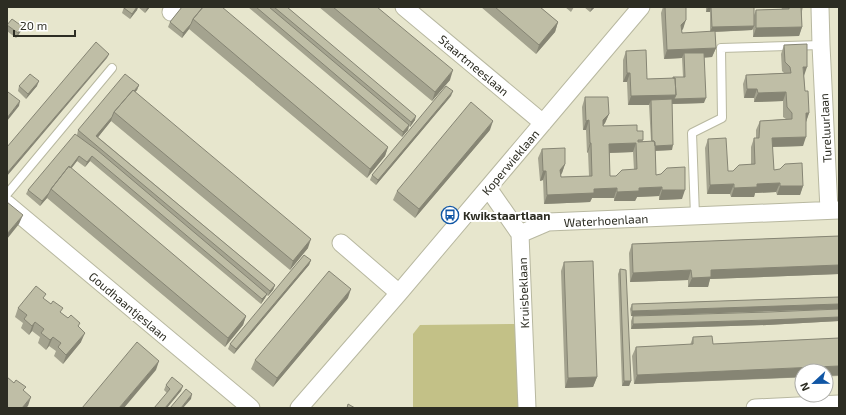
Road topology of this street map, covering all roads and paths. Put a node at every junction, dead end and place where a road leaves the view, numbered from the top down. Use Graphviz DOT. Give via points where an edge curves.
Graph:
graph roads {
  1 [pos="404,7"];
  2 [pos="641,7"];
  3 [pos="820,7"];
  4 [pos="821,45"];
  5 [pos="112,68"];
  6 [pos="543,123"];
  7 [pos="488,188"];
  8 [pos="7,194"];
  9 [pos="7,204"];
  10 [pos="834,210"];
  11 [pos="695,216"];
  12 [pos="520,234"];
  13 [pos="341,243"];
  14 [pos="399,293"];
  15 [pos="839,404"];
  16 [pos="251,408"];
  17 [pos="300,408"];
  18 [pos="527,408"];
  19 [pos="755,408"];
  1 -- 6 [label="street, Staartmeeslaan"];
  2 -- 6 [label="street, Koperwieklaan"];
  3 -- 4 [label="street, Tureluurlaan"];
  4 -- 10 [label="street, Tureluurlaan"];
  4 -- 11 [label="lane" via="721,48 722,118 692,133"];
  5 -- 8 [label="lane"];
  6 -- 7 [label="street, Koperwieklaan"];
  7 -- 12 [label="street"];
  7 -- 14 [label="street, Koperwieklaan"];
  9 -- 16 [label="street, Goudhaantjeslaan"];
  10 -- 11 [label="street, Waterhoenlaan"];
  11 -- 12 [label="street, Waterhoenlaan" via="548,222"];
  12 -- 18 [label="street, Kruisbeklaan"];
  13 -- 14 [label="street"];
  14 -- 17 [label="street, Koperwieklaan"];
  15 -- 19 [label="street"];
}
